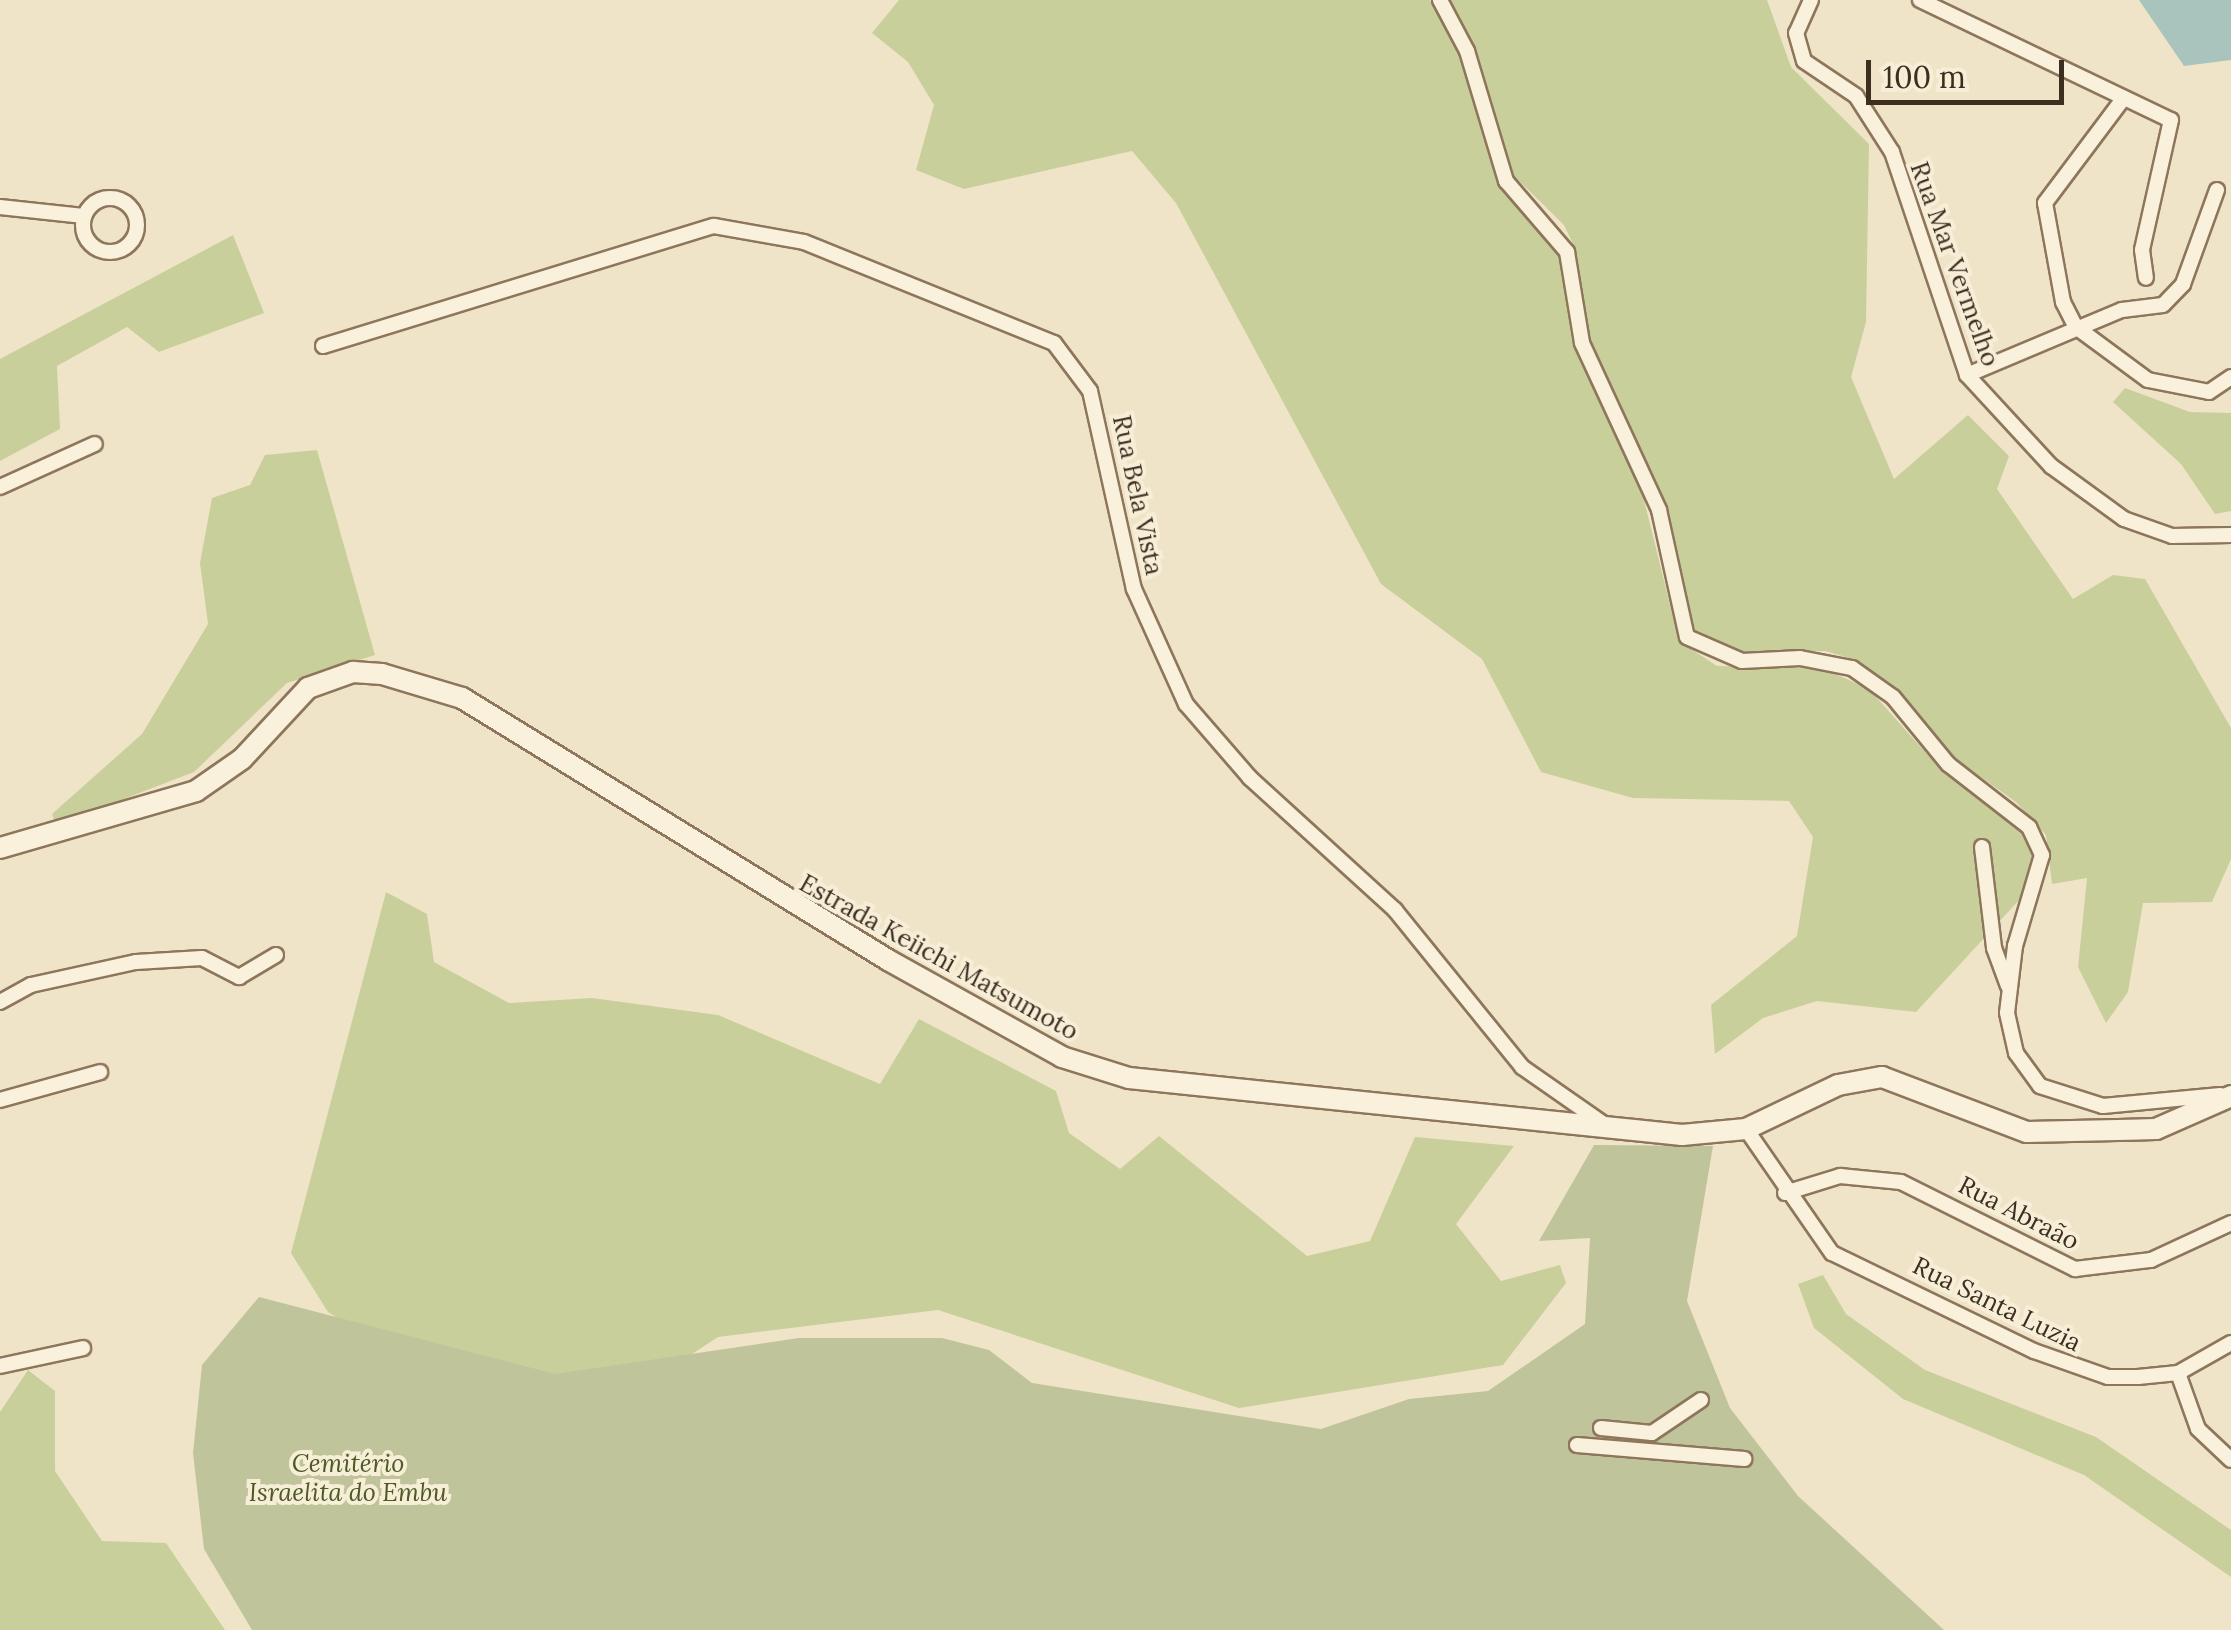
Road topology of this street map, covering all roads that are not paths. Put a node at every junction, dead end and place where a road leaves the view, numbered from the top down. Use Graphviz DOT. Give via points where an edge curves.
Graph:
graph roads {
  1 [pos="1440,0"];
  2 [pos="1811,0"];
  3 [pos="1920,0"];
  4 [pos="2123,98"];
  5 [pos="2216,190"];
  6 [pos="0,207"];
  7 [pos="84,216"];
  8 [pos="2146,278"];
  9 [pos="2076,327"];
  10 [pos="323,346"];
  11 [pos="1967,375"];
  12 [pos="2231,377"];
  13 [pos="95,444"];
  14 [pos="0,488"];
  15 [pos="2231,535"];
  16 [pos="1982,847"];
  17 [pos="0,848"];
  18 [pos="276,955"];
  19 [pos="2009,987"];
  20 [pos="0,1002"];
  21 [pos="100,1072"];
  22 [pos="2231,1095"];
  23 [pos="0,1100"];
  24 [pos="1746,1129"];
  25 [pos="1612,1132"];
  26 [pos="1785,1193"];
  27 [pos="2231,1224"];
  28 [pos="2231,1343"];
  29 [pos="83,1348"];
  30 [pos="0,1366"];
  31 [pos="2178,1372"];
  32 [pos="1701,1400"];
  33 [pos="1601,1428"];
  34 [pos="1577,1445"];
  35 [pos="1744,1459"];
  36 [pos="2231,1460"];
  1 -- 19 [label="street" via="1467,51 1506,181 1567,252 1582,343 1659,510 1687,637 1742,662 1812,658 1852,668 1892,697 1948,764 2029,827 2042,855"];
  2 -- 11 [label="street, Rua Mar Vermelho" via="1796,33 1804,61 1856,96 1892,152"];
  3 -- 4 [label="street"];
  4 -- 8 [label="street" via="2171,120 2142,250"];
  4 -- 9 [label="street" via="2044,210"];
  5 -- 9 [label="street" via="2183,284 2164,305"];
  6 -- 7 [label="street"];
  9 -- 11 [label="street"];
  9 -- 12 [label="street" via="2174,389 2209,392"];
  10 -- 25 [label="street, Rua Bela Vista" via="714,226 804,242 1054,342 1090,391 1134,589 1186,704 1250,778 1396,910 1511,1057"];
  11 -- 15 [label="street, Rua Mar Vermelho" via="2051,466 2124,519 2172,536"];
  13 -- 14 [label="street"];
  16 -- 19 [label="street" via="1994,948"];
  17 -- 25 [label="main road, Estrada Keiichi Matsumoto" via="196,790 242,760 308,688 328,677 382,674 462,698 888,960 1088,1068"];
  18 -- 20 [label="street" via="239,977 202,958 136,962 31,985"];
  19 -- 22 [label="street" via="2016,1053 2058,1095 2133,1107"];
  21 -- 23 [label="street"];
  22 -- 24 [label="main road, Estrada Keiichi Matsumoto" via="2156,1129 2027,1132 1882,1077 1838,1085"];
  24 -- 25 [label="main road, Estrada Keiichi Matsumoto"];
  24 -- 26 [label="street, Rua Santa Luzia"];
  26 -- 27 [label="street, Rua Abraão" via="1840,1176 1901,1182 2075,1269 2151,1260"];
  26 -- 31 [label="street, Rua Santa Luzia" via="1810,1232 1854,1268 1914,1286 2034,1351 2108,1377"];
  28 -- 31 [label="street, Rua Santa Luzia"];
  29 -- 30 [label="street"];
  31 -- 36 [label="street" via="2198,1430"];
  32 -- 33 [label="street" via="1652,1433"];
  34 -- 35 [label="street"];
}
